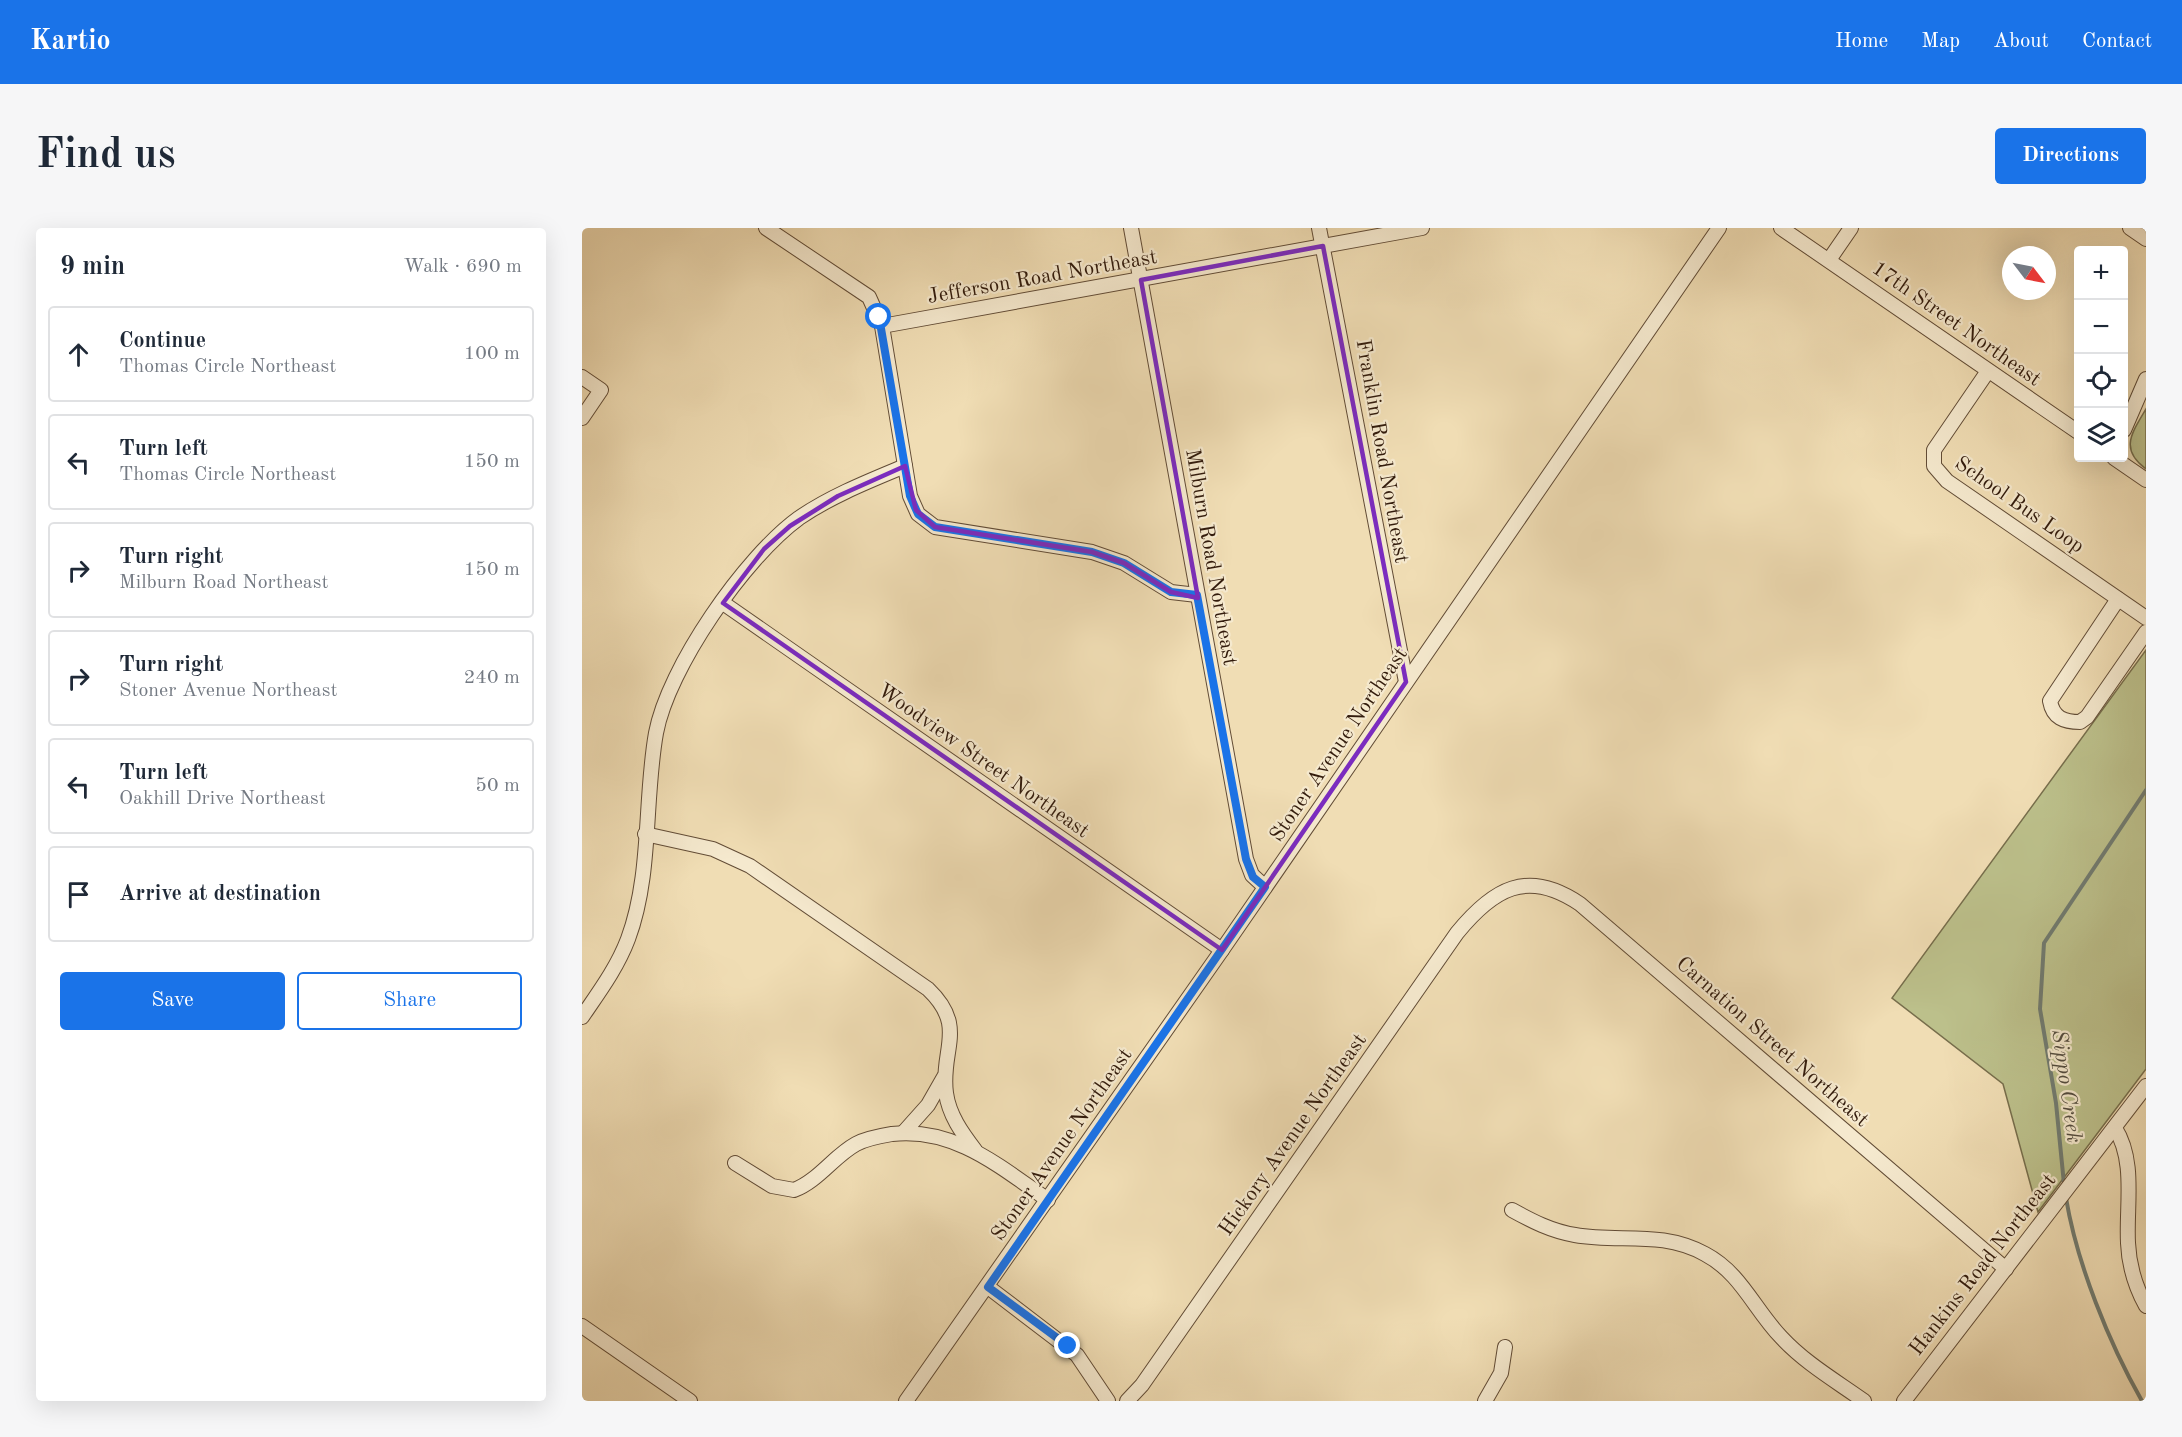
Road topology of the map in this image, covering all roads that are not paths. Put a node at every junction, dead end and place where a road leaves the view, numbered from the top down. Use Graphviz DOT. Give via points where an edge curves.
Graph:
graph roads {
  1 [pos="766,228"];
  2 [pos="1131,228"];
  3 [pos="1319,228"];
  4 [pos="1422,228"];
  5 [pos="1719,228"];
  6 [pos="1781,228"];
  7 [pos="1851,228"];
  8 [pos="2130,228"];
  9 [pos="2146,239"];
  10 [pos="1323,246"];
  11 [pos="1829,260"];
  12 [pos="1142,280"];
  13 [pos="882,326"];
  14 [pos="1988,370"];
  15 [pos="582,377"];
  16 [pos="2146,378"];
  17 [pos="582,418"];
  18 [pos="2128,421"];
  19 [pos="2074,429"];
  20 [pos="2120,462"];
  21 [pos="904,466"];
  22 [pos="2146,480"];
  23 [pos="1197,595"];
  24 [pos="2118,599"];
  25 [pos="723,603"];
  26 [pos="2146,618"];
  27 [pos="2146,632"];
  28 [pos="1406,682"];
  29 [pos="645,834"];
  30 [pos="1265,887"];
  31 [pos="1496,895"];
  32 [pos="1222,950"];
  33 [pos="582,1017"];
  34 [pos="945,1074"];
  35 [pos="2146,1086"];
  36 [pos="2115,1128"];
  37 [pos="903,1133"];
  38 [pos="975,1150"];
  39 [pos="735,1163"];
  40 [pos="1048,1200"];
  41 [pos="1512,1210"];
  42 [pos="2006,1269"];
  43 [pos="988,1287"];
  44 [pos="2146,1306"];
  45 [pos="582,1326"];
  46 [pos="1505,1347"];
  47 [pos="690,1401"];
  48 [pos="906,1401"];
  49 [pos="1108,1401"];
  50 [pos="1127,1401"];
  51 [pos="1485,1401"];
  52 [pos="1864,1401"];
  53 [pos="1904,1401"];
  1 -- 13 [label="street" via="869,297"];
  2 -- 12 [label="street, Milburn Road Northeast"];
  3 -- 10 [label="street, Franklin Road Northeast"];
  4 -- 10 [label="street, Jefferson Road Northeast"];
  5 -- 28 [label="street, Stoner Avenue Northeast"];
  6 -- 11 [label="street, 17th Street Northeast"];
  7 -- 11 [label="street"];
  8 -- 9 [label="street"];
  10 -- 12 [label="street, Jefferson Road Northeast"];
  10 -- 28 [label="street, Franklin Road Northeast"];
  11 -- 14 [label="street, 17th Street Northeast"];
  12 -- 13 [label="street, Jefferson Road Northeast"];
  12 -- 23 [label="street, Milburn Road Northeast"];
  13 -- 21 [label="street"];
  14 -- 19 [label="street, 17th Street Northeast"];
  14 -- 24 [label="street, School Bus Loop" via="1934,450 1934,466 1947,481"];
  15 -- 17 [label="street" via="601,390"];
  16 -- 18 [label="street"];
  20 -- 22 [label="street"];
  21 -- 23 [label="street" via="916,510 935,527 1092,552 1124,563 1171,592"];
  21 -- 25 [label="street" via="838,496 790,526 754,561"];
  23 -- 30 [label="street, Milburn Road Northeast" via="1246,859 1253,877"];
  24 -- 26 [label="street, School Bus Loop"];
  24 -- 27 [label="street" via="2050,701 2058,718 2080,722 2087,717"];
  25 -- 29 [label="street" via="683,662 665,699 656,736"];
  25 -- 32 [label="street, Woodview Street Northeast"];
  28 -- 30 [label="street, Stoner Avenue Northeast"];
  29 -- 33 [label="street" via="636,912 627,941"];
  29 -- 34 [label="street" via="713,849 750,866 921,982 939,999 949,1017 951,1040"];
  30 -- 32 [label="street, Stoner Avenue Northeast"];
  31 -- 42 [label="street, Carnation Street Northeast" via="1514,888 1534,887 1563,894 1580,904"];
  31 -- 50 [label="street, Hickory Avenue Northeast" via="1476,910 1457,933 1142,1385"];
  32 -- 40 [label="street, Stoner Avenue Northeast"];
  34 -- 37 [label="street" via="928,1105"];
  34 -- 38 [label="street" via="949,1106"];
  35 -- 36 [label="street, Hankins Road Northeast"];
  36 -- 42 [label="street, Hankins Road Northeast"];
  36 -- 44 [label="street" via="2127,1157 2130,1265"];
  37 -- 38 [label="street" via="938,1137"];
  37 -- 39 [label="street" via="862,1141 794,1190 772,1186"];
  38 -- 40 [label="street"];
  40 -- 43 [label="street, Stoner Avenue Northeast"];
  41 -- 52 [label="street" via="1539,1225 1567,1233 1656,1238 1706,1254 1738,1280 1795,1351"];
  42 -- 53 [label="street, Hankins Road Northeast"];
  43 -- 48 [label="street, Stoner Avenue Northeast"];
  43 -- 49 [label="street" via="1077,1355"];
  45 -- 47 [label="street"];
  46 -- 51 [label="street" via="1501,1373"];
}
